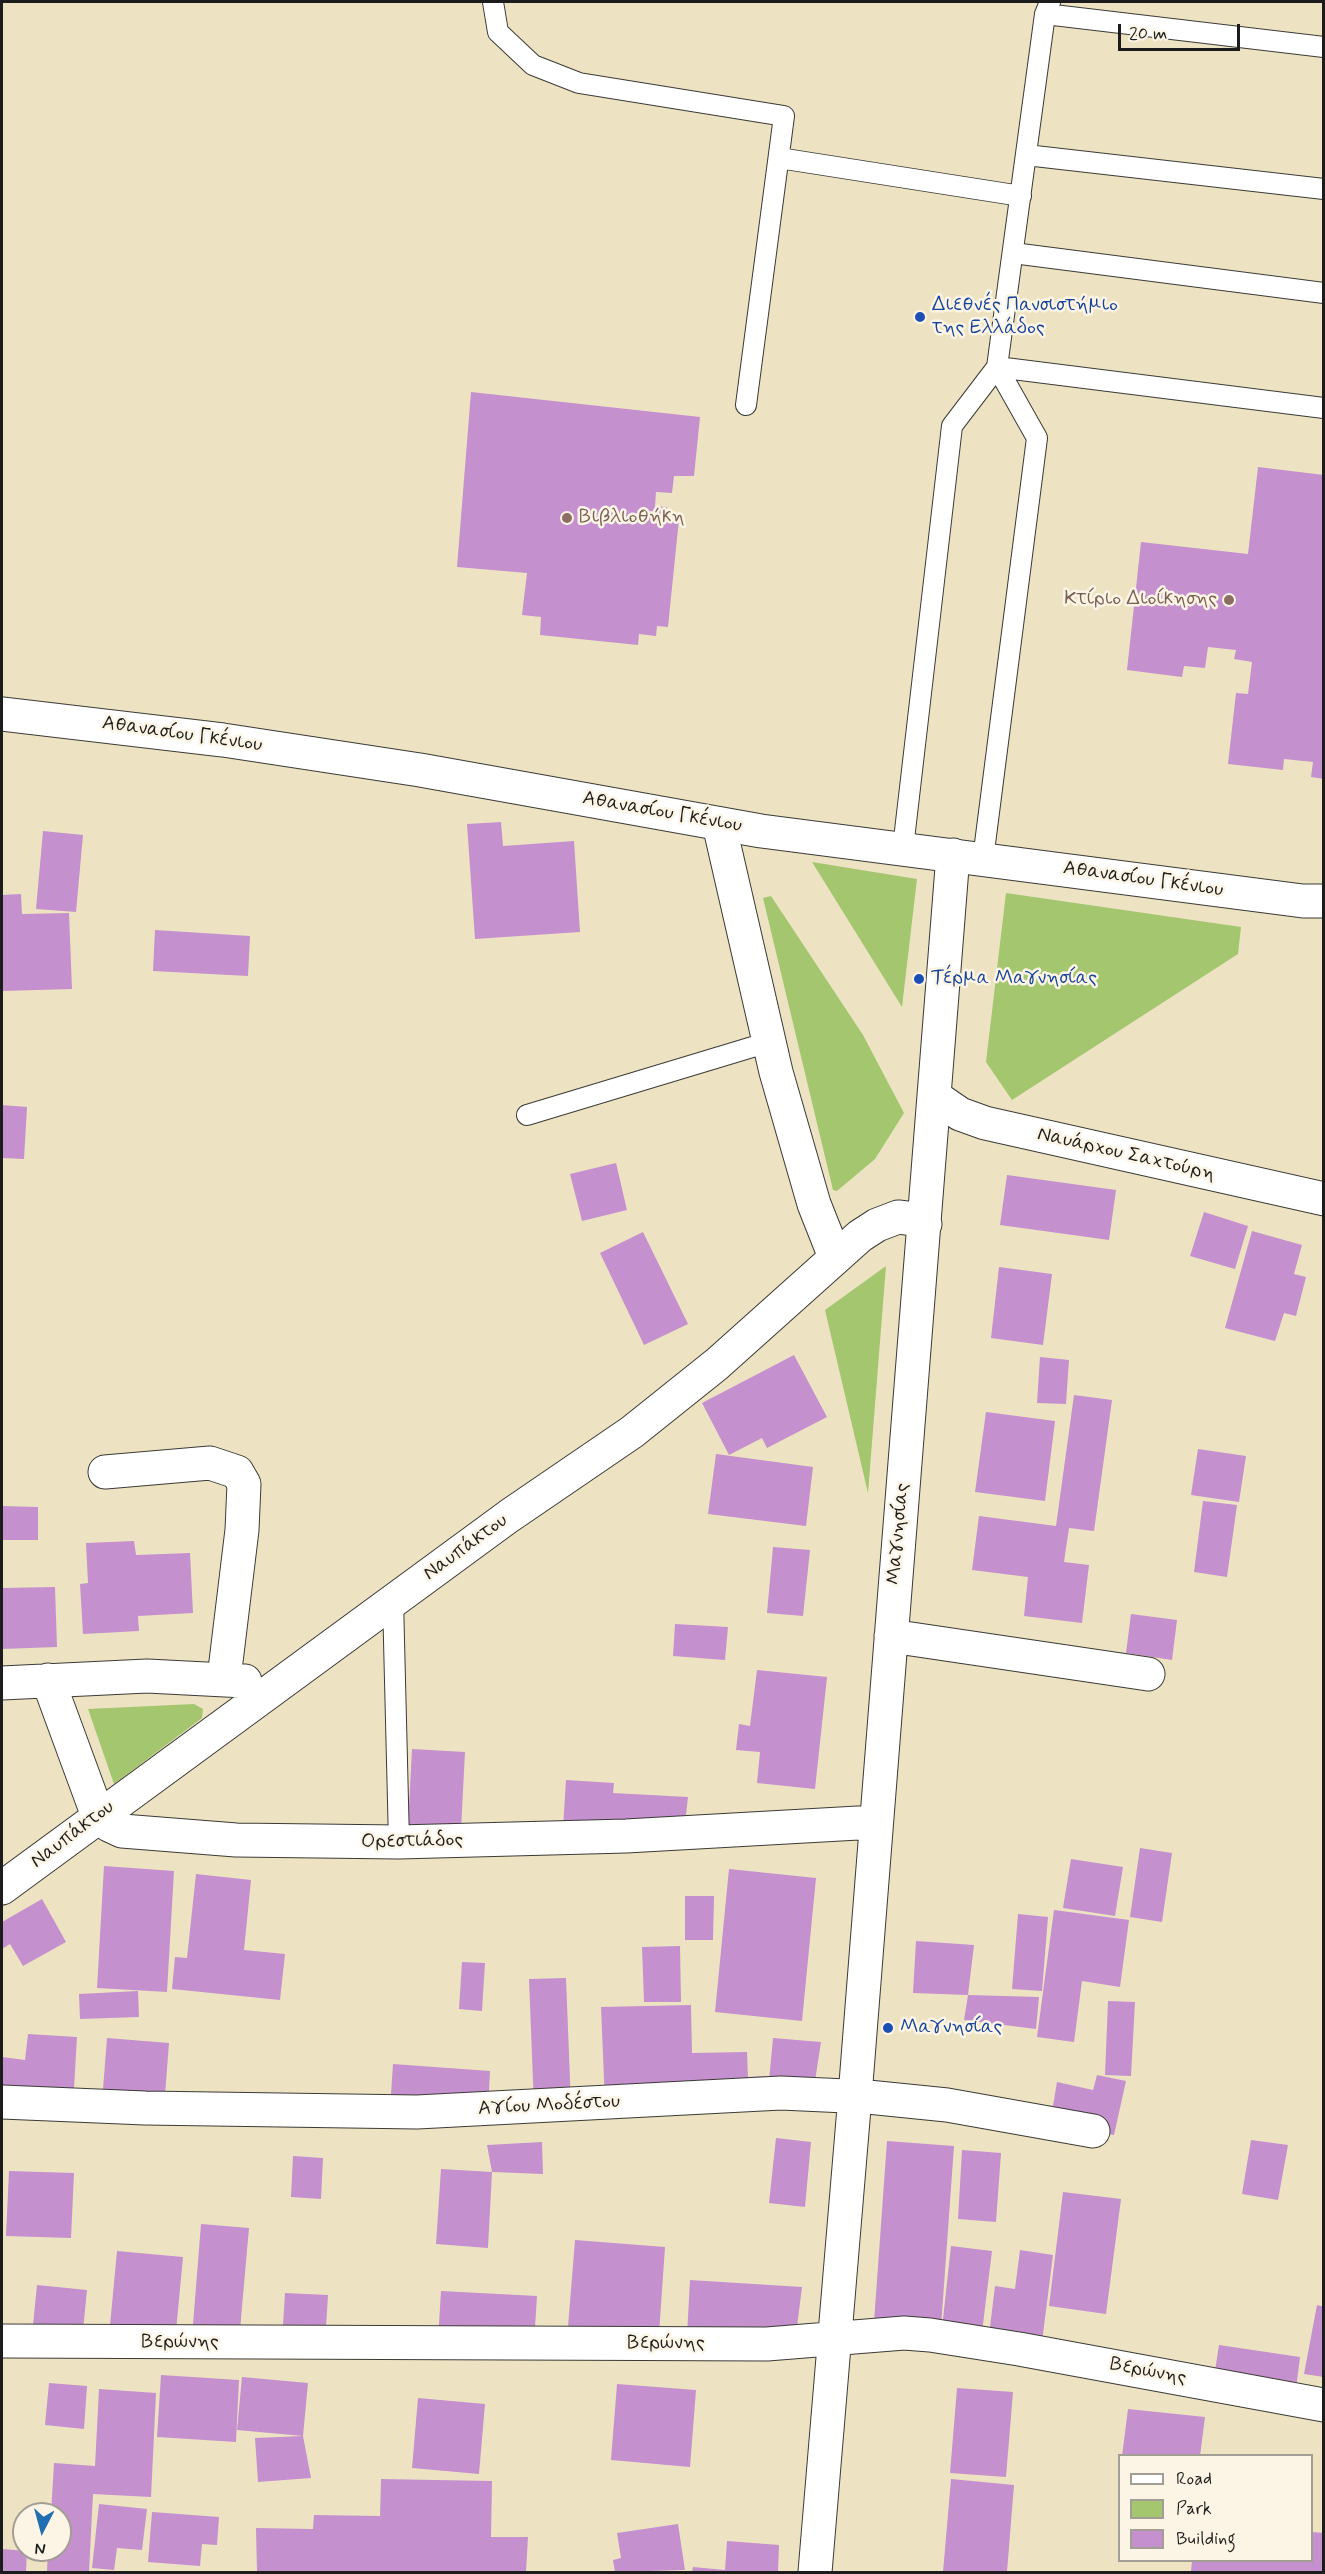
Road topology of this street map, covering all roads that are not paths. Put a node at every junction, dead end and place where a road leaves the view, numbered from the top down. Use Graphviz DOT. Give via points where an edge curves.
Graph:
graph roads {
  1 [pos="493,2"];
  2 [pos="1048,8"];
  3 [pos="1323,47"];
  4 [pos="1026,155"];
  5 [pos="779,158"];
  6 [pos="1323,189"];
  7 [pos="1021,196"];
  8 [pos="1013,253"];
  9 [pos="1323,293"];
  10 [pos="998,367"];
  11 [pos="746,405"];
  12 [pos="1323,408"];
  13 [pos="2,714"];
  14 [pos="719,824"];
  15 [pos="903,848"];
  16 [pos="968,857"];
  17 [pos="1323,901"];
  18 [pos="769,1041"];
  19 [pos="934,1096"];
  20 [pos="527,1114"];
  21 [pos="1323,1199"];
  22 [pos="925,1224"];
  23 [pos="835,1257"];
  24 [pos="105,1472"];
  25 [pos="393,1600"];
  26 [pos="891,1636"];
  27 [pos="1148,1674"];
  28 [pos="224,1678"];
  29 [pos="48,1680"];
  30 [pos="2,1683"];
  31 [pos="276,1687"];
  32 [pos="98,1816"];
  33 [pos="876,1822"];
  34 [pos="399,1842"];
  35 [pos="2,1888"];
  36 [pos="855,2096"];
  37 [pos="2,2102"];
  38 [pos="1093,2131"];
  39 [pos="834,2339"];
  40 [pos="2,2341"];
  41 [pos="1323,2405"];
  42 [pos="815,2572"];
  1 -- 5 [label="lane" via="498,32 533,65 579,83 784,116"];
  2 -- 3 [label="lane"];
  2 -- 4 [label="lane"];
  4 -- 6 [label="lane"];
  4 -- 7 [label="lane"];
  5 -- 7 [label="lane"];
  5 -- 11 [label="lane"];
  7 -- 8 [label="lane"];
  8 -- 9 [label="lane"];
  8 -- 10 [label="lane"];
  10 -- 12 [label="lane"];
  10 -- 15 [label="lane" via="952,426"];
  10 -- 16 [label="lane" via="1037,438"];
  13 -- 14 [label="street, Αθανασίου Γκένιου" via="107,725 420,770"];
  14 -- 15 [label="street, Αθανασίου Γκένιου"];
  14 -- 18 [label="street"];
  15 -- 16 [label="street, Αθανασίου Γκένιου"];
  16 -- 17 [label="street, Αθανασίου Γκένιου"];
  16 -- 19 [label="street, Μαγνησίας"];
  18 -- 20 [label="lane"];
  18 -- 23 [label="street" via="814,1204"];
  19 -- 21 [label="street, Ναυάρχου Σαχτούρη" via="960,1114 985,1123"];
  19 -- 22 [label="street, Μαγνησίας"];
  22 -- 23 [label="street, Ναυπάκτου" via="907,1216 888,1219"];
  22 -- 26 [label="street, Μαγνησίας"];
  23 -- 25 [label="street, Ναυπάκτου" via="717,1364 632,1432"];
  24 -- 28 [label="street" via="210,1463 237,1472 244,1484"];
  25 -- 31 [label="street, Ναυπάκτου"];
  25 -- 34 [label="lane"];
  26 -- 27 [label="street"];
  26 -- 33 [label="street, Μαγνησίας"];
  28 -- 29 [label="street"];
  28 -- 31 [label="street"];
  29 -- 30 [label="street"];
  29 -- 32 [label="street"];
  31 -- 32 [label="street, Ναυπάκτου"];
  32 -- 34 [label="street, Ορεστιάδος" via="122,1831 147,1835"];
  32 -- 35 [label="street, Ναυπάκτου"];
  33 -- 34 [label="street, Ορεστιάδος" via="626,1836"];
  33 -- 36 [label="street, Μαγνησίας"];
  36 -- 37 [label="street, Αγίου Μοδέστου" via="781,2093 417,2112"];
  36 -- 38 [label="street, Αγίου Μοδέστου" via="947,2105"];
  36 -- 39 [label="street, Μαγνησίας"];
  39 -- 40 [label="street, Βερώνης" via="767,2344"];
  39 -- 41 [label="street, Βερώνης" via="904,2333 951,2338"];
  39 -- 42 [label="street, Μαγνησίας"];
}
